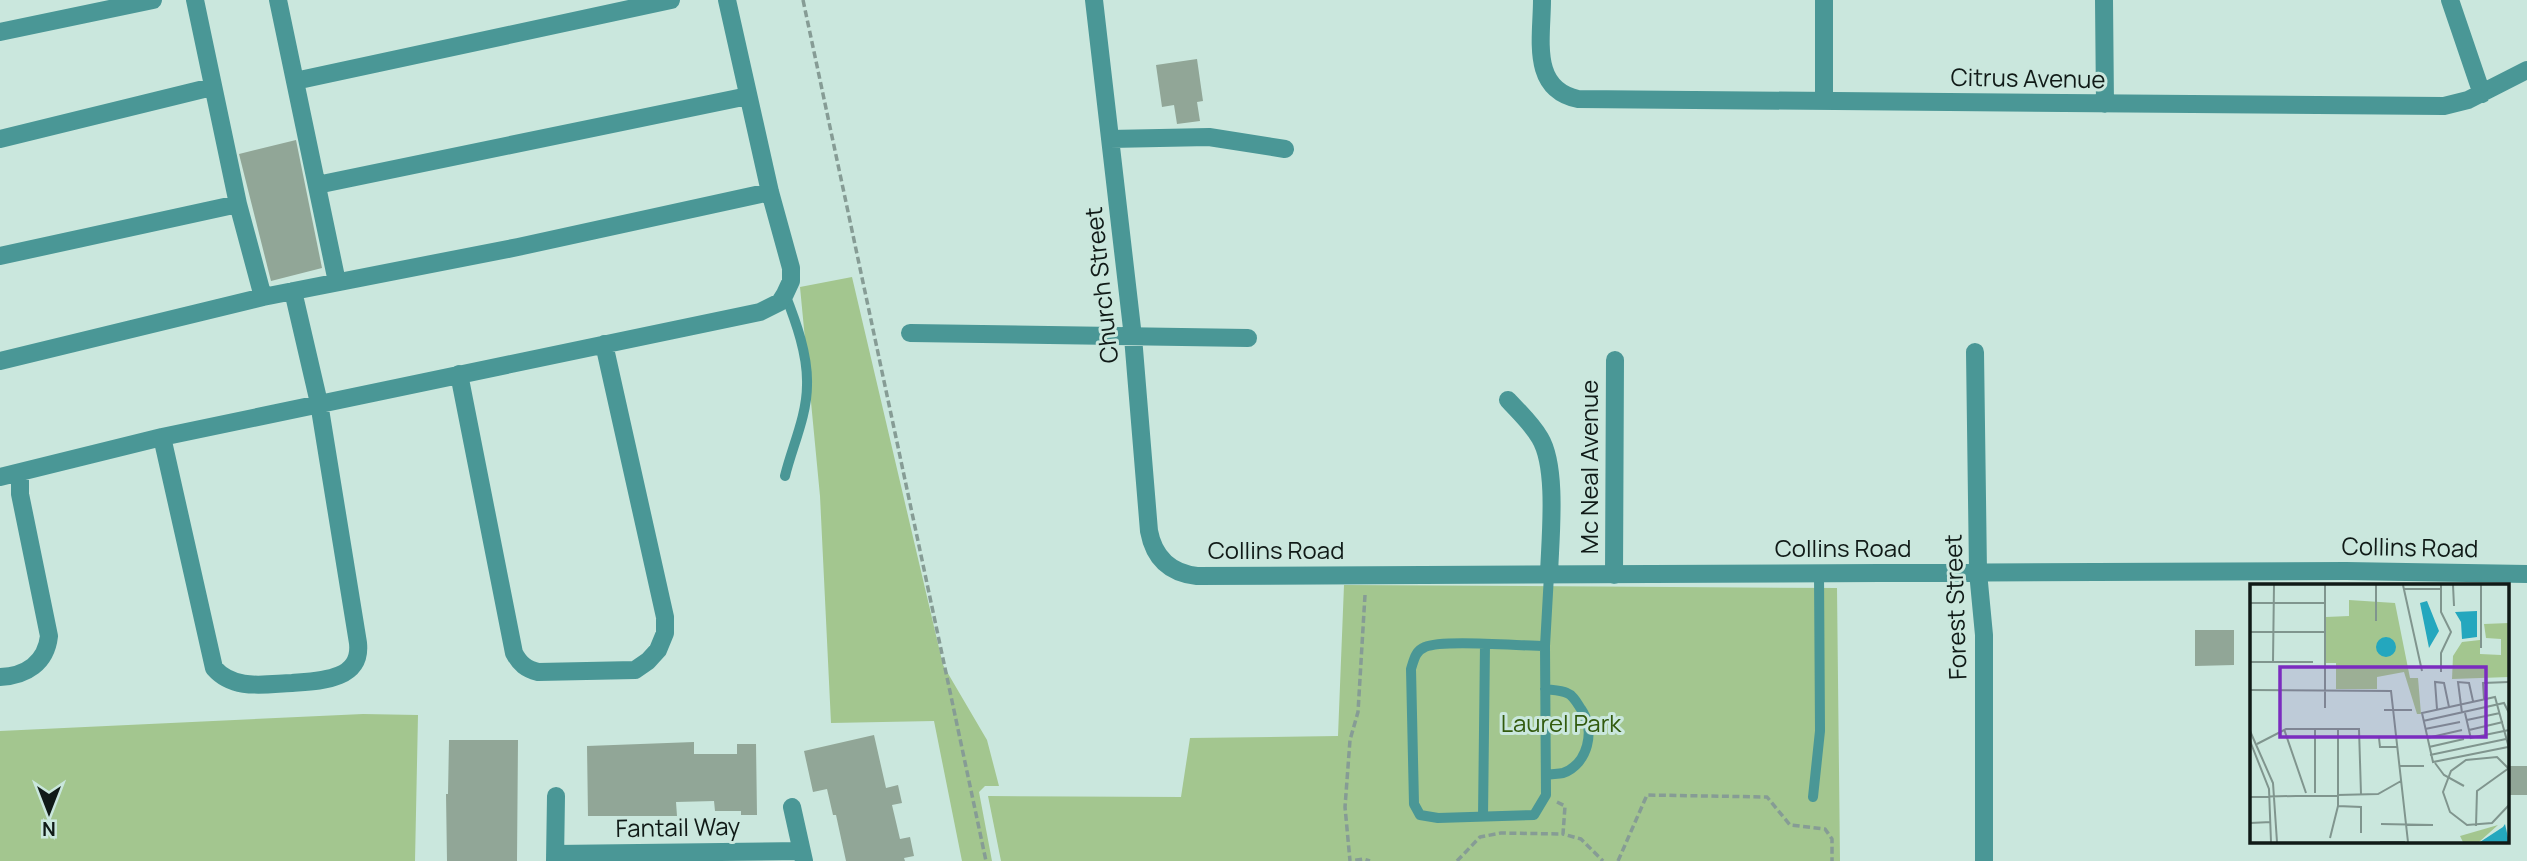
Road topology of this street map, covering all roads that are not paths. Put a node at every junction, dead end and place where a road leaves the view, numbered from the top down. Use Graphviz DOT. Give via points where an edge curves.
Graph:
graph roads {
  1 [pos="153,0"];
  2 [pos="195,0"];
  3 [pos="278,0"];
  4 [pos="671,0"];
  5 [pos="727,0"];
  6 [pos="1094,0"];
  7 [pos="1542,0"];
  8 [pos="1824,0"];
  9 [pos="2105,0"];
  10 [pos="2451,0"];
  11 [pos="0,32"];
  12 [pos="2527,70"];
  13 [pos="295,82"];
  14 [pos="212,87"];
  15 [pos="2482,94"];
  16 [pos="748,96"];
  17 [pos="1824,100"];
  18 [pos="2105,104"];
  19 [pos="0,139"];
  20 [pos="1110,139"];
  21 [pos="1285,149"];
  22 [pos="317,185"];
  23 [pos="770,192"];
  24 [pos="238,204"];
  25 [pos="0,256"];
  26 [pos="337,282"];
  27 [pos="293,290"];
  28 [pos="785,294"];
  29 [pos="263,297"];
  30 [pos="910,333"];
  31 [pos="1133,337"];
  32 [pos="1248,338"];
  33 [pos="604,344"];
  34 [pos="1975,352"];
  35 [pos="1615,360"];
  36 [pos="0,361"];
  37 [pos="459,374"];
  38 [pos="1508,400"];
  39 [pos="319,403"];
  40 [pos="162,437"];
  41 [pos="20,472"];
  42 [pos="785,476"];
  43 [pos="0,477"];
  44 [pos="1163,561"];
  45 [pos="1978,572"];
  46 [pos="1819,574"];
  47 [pos="2527,574"];
  48 [pos="1549,575"];
  49 [pos="1614,575"];
  50 [pos="1485,645"];
  51 [pos="1545,646"];
  52 [pos="0,677"];
  53 [pos="1545,689"];
  54 [pos="1546,775"];
  55 [pos="556,796"];
  56 [pos="1813,797"];
  57 [pos="792,807"];
  58 [pos="1483,817"];
  59 [pos="803,856"];
  60 [pos="555,858"];
  61 [pos="1984,861"];
  1 -- 11 [label="street"];
  2 -- 14 [label="street"];
  3 -- 13 [label="street"];
  4 -- 13 [label="street"];
  5 -- 16 [label="street"];
  6 -- 20 [label="street, Church Street"];
  7 -- 17 [label="street, Citrus Avenue" via="1547,81 1566,97"];
  8 -- 17 [label="street"];
  9 -- 18 [label="street"];
  10 -- 15 [label="street"];
  12 -- 15 [label="street, Citrus Avenue"];
  13 -- 22 [label="street"];
  14 -- 19 [label="street"];
  14 -- 24 [label="street"];
  15 -- 18 [label="street, Citrus Avenue" via="2444,106"];
  16 -- 22 [label="street"];
  16 -- 23 [label="street"];
  17 -- 18 [label="street, Citrus Avenue"];
  20 -- 21 [label="street" via="1209,137"];
  20 -- 31 [label="street, Church Street"];
  22 -- 26 [label="street"];
  23 -- 26 [label="street"];
  23 -- 28 [label="street" via="791,268"];
  24 -- 25 [label="street"];
  24 -- 29 [label="street"];
  26 -- 27 [label="street"];
  27 -- 29 [label="street"];
  27 -- 39 [label="street"];
  28 -- 33 [label="street" via="780,302 760,312"];
  28 -- 42 [label="lane" via="799,337 807,385"];
  29 -- 36 [label="street"];
  30 -- 31 [label="street"];
  31 -- 32 [label="street"];
  31 -- 44 [label="street, Church Street" via="1149,531"];
  33 -- 37 [label="street"];
  33 -- 37 [label="street" via="665,617 658,650 629,671 538,672 519,662"];
  34 -- 45 [label="street, Forest Street"];
  35 -- 49 [label="street, Mc Neal Avenue"];
  37 -- 39 [label="street"];
  38 -- 48 [label="street" via="1536,432 1548,457"];
  39 -- 40 [label="street"];
  39 -- 40 [label="street" via="358,648 350,667 330,680 243,684 226,679 214,668"];
  40 -- 41 [label="street"];
  41 -- 43 [label="street"];
  41 -- 52 [label="street" via="20,494 48,645 34,667"];
  44 -- 48 [label="street, Collins Road" via="1178,572 1198,576"];
  45 -- 46 [label="street, Collins Road"];
  45 -- 47 [label="street, Collins Road"];
  45 -- 61 [label="street, Forest Street" via="1984,635"];
  46 -- 49 [label="street, Collins Road"];
  46 -- 56 [label="lane" via="1820,731"];
  48 -- 49 [label="street, Collins Road"];
  48 -- 51 [label="lane"];
  50 -- 51 [label="lane"];
  50 -- 58 [label="lane"];
  50 -- 58 [label="lane" via="1426,646 1416,653 1411,669 1414,804 1420,815"];
  51 -- 53 [label="lane"];
  53 -- 54 [label="lane"];
  53 -- 54 [label="lane" via="1573,698 1586,715 1589,733 1586,753 1574,765"];
  54 -- 58 [label="lane" via="1546,795 1534,816"];
  55 -- 60 [label="street"];
  57 -- 59 [label="street"];
  59 -- 60 [label="street, Fantail Way"];
}
